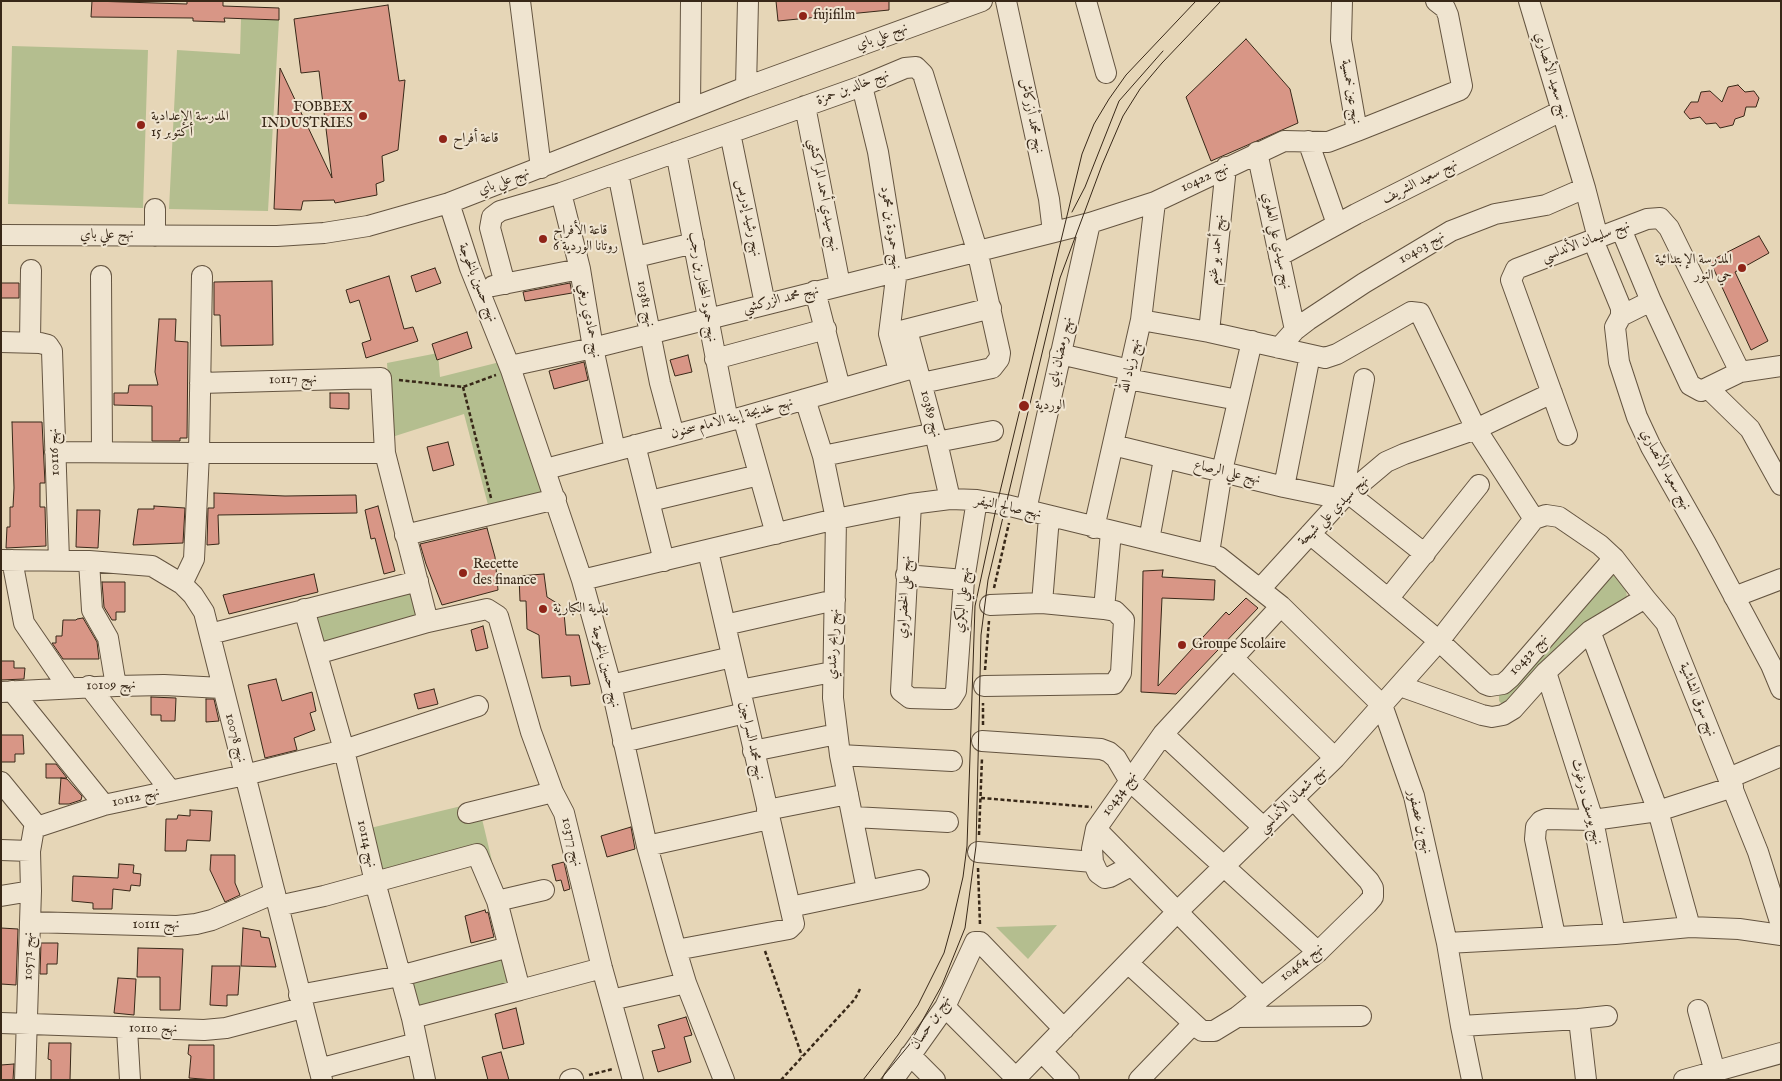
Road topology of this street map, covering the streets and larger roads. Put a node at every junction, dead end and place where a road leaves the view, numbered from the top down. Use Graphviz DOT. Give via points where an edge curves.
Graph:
graph roads {
  1 [pos="520,1"];
  2 [pos="691,1"];
  3 [pos="748,1"];
  4 [pos="982,1"];
  5 [pos="1006,1"];
  6 [pos="1086,1"];
  7 [pos="1342,1"];
  8 [pos="1436,1"];
  9 [pos="1529,1"];
  10 [pos="1106,73"];
  11 [pos="746,86"];
  12 [pos="862,86"];
  13 [pos="805,106"];
  14 [pos="690,108"];
  15 [pos="1561,111"];
  16 [pos="1357,131"];
  17 [pos="730,133"];
  18 [pos="1308,141"];
  19 [pos="676,152"];
  20 [pos="1257,152"];
  21 [pos="541,168"];
  22 [pos="1226,168"];
  23 [pos="618,173"];
  24 [pos="1585,188"];
  25 [pos="561,193"];
  26 [pos="1155,202"];
  27 [pos="448,204"];
  28 [pos="155,209"];
  29 [pos="1090,223"];
  30 [pos="1338,224"];
  31 [pos="1621,229"];
  32 [pos="1052,232"];
  33 [pos="1,235"];
  34 [pos="155,236"];
  35 [pos="1596,239"];
  36 [pos="694,243"];
  37 [pos="977,250"];
  38 [pos="1279,256"];
  39 [pos="636,257"];
  40 [pos="580,269"];
  41 [pos="31,270"];
  42 [pos="897,270"];
  43 [pos="101,276"];
  44 [pos="202,276"];
  45 [pos="505,284"];
  46 [pos="840,285"];
  47 [pos="480,289"];
  48 [pos="815,291"];
  49 [pos="1651,301"];
  50 [pos="765,304"];
  51 [pos="991,308"];
  52 [pos="1622,316"];
  53 [pos="707,318"];
  54 [pos="1141,320"];
  55 [pos="826,329"];
  56 [pos="1295,330"];
  57 [pos="651,332"];
  58 [pos="898,332"];
  59 [pos="1209,332"];
  60 [pos="1252,341"];
  61 [pos="1,342"];
  62 [pos="39,344"];
  63 [pos="593,348"];
  64 [pos="1279,348"];
  65 [pos="1060,354"];
  66 [pos="1310,355"];
  67 [pos="715,359"];
  68 [pos="1781,366"];
  69 [pos="511,368"];
  70 [pos="992,368"];
  71 [pos="1740,372"];
  72 [pos="912,374"];
  73 [pos="1129,374"];
  74 [pos="1364,379"];
  75 [pos="200,382"];
  76 [pos="840,388"];
  77 [pos="1708,388"];
  78 [pos="1552,393"];
  79 [pos="806,399"];
  80 [pos="1238,400"];
  81 [pos="736,419"];
  82 [pos="1476,429"];
  83 [pos="993,431"];
  84 [pos="674,435"];
  85 [pos="1567,435"];
  86 [pos="936,437"];
  87 [pos="635,445"];
  88 [pos="1113,445"];
  89 [pos="616,450"];
  90 [pos="55,452"];
  91 [pos="102,452"];
  92 [pos="199,453"];
  93 [pos="385,453"];
  94 [pos="824,456"];
  95 [pos="1164,459"];
  96 [pos="546,469"];
  97 [pos="1222,471"];
  98 [pos="759,475"];
  99 [pos="1781,484"];
  100 [pos="1479,485"];
  101 [pos="1284,487"];
  102 [pos="1345,496"];
  103 [pos="556,499"];
  104 [pos="950,499"];
  105 [pos="977,500"];
  106 [pos="650,501"];
  107 [pos="911,504"];
  108 [pos="1026,510"];
  109 [pos="1049,517"];
  110 [pos="836,519"];
  111 [pos="1534,520"];
  112 [pos="1103,530"];
  113 [pos="776,534"];
  114 [pos="1310,534"];
  115 [pos="405,535"];
  116 [pos="1150,540"];
  117 [pos="708,551"];
  118 [pos="1209,553"];
  119 [pos="1425,554"];
  120 [pos="1614,558"];
  121 [pos="7,560"];
  122 [pos="59,560"];
  123 [pos="89,561"];
  124 [pos="664,561"];
  125 [pos="906,575"];
  126 [pos="1781,579"];
  127 [pos="582,580"];
  128 [pos="964,580"];
  129 [pos="418,581"];
  130 [pos="182,584"];
  131 [pos="1260,589"];
  132 [pos="1734,597"];
  133 [pos="1645,598"];
  134 [pos="1388,599"];
  135 [pos="835,600"];
  136 [pos="1042,603"];
  137 [pos="990,605"];
  138 [pos="1281,606"];
  139 [pos="1104,608"];
  140 [pos="304,609"];
  141 [pos="428,622"];
  142 [pos="725,624"];
  143 [pos="1590,631"];
  144 [pos="210,634"];
  145 [pos="1439,641"];
  146 [pos="317,654"];
  147 [pos="732,658"];
  148 [pos="1233,658"];
  149 [pos="1776,663"];
  150 [pos="832,672"];
  151 [pos="1546,672"];
  152 [pos="611,685"];
  153 [pos="89,686"];
  154 [pos="116,686"];
  155 [pos="984,686"];
  156 [pos="1400,686"];
  157 [pos="68,687"];
  158 [pos="222,688"];
  159 [pos="1781,689"];
  160 [pos="740,690"];
  161 [pos="6,692"];
  162 [pos="951,699"];
  163 [pos="1382,705"];
  164 [pos="478,706"];
  165 [pos="745,713"];
  166 [pos="837,734"];
  167 [pos="1163,734"];
  168 [pos="982,741"];
  169 [pos="623,742"];
  170 [pos="344,750"];
  171 [pos="753,751"];
  172 [pos="840,755"];
  173 [pos="1781,756"];
  174 [pos="1335,758"];
  175 [pos="952,761"];
  176 [pos="245,775"];
  177 [pos="1129,780"];
  178 [pos="1,782"];
  179 [pos="1731,783"];
  180 [pos="170,790"];
  181 [pos="553,792"];
  182 [pos="848,794"];
  183 [pos="1294,800"];
  184 [pos="104,805"];
  185 [pos="1658,811"];
  186 [pos="468,813"];
  187 [pos="768,815"];
  188 [pos="853,817"];
  189 [pos="1593,820"];
  190 [pos="948,822"];
  191 [pos="1264,828"];
  192 [pos="1096,829"];
  193 [pos="33,836"];
  194 [pos="647,846"];
  195 [pos="1,850"];
  196 [pos="978,852"];
  197 [pos="1093,862"];
  198 [pos="1131,866"];
  199 [pos="1223,868"];
  200 [pos="919,880"];
  201 [pos="375,882"];
  202 [pos="544,890"];
  203 [pos="867,890"];
  204 [pos="31,891"];
  205 [pos="1,896"];
  206 [pos="277,899"];
  207 [pos="497,901"];
  208 [pos="790,907"];
  209 [pos="1178,911"];
  210 [pos="30,922"];
  211 [pos="1781,925"];
  212 [pos="1690,927"];
  213 [pos="1615,934"];
  214 [pos="1781,935"];
  215 [pos="1555,936"];
  216 [pos="1447,943"];
  217 [pos="509,947"];
  218 [pos="676,950"];
  219 [pos="1318,952"];
  220 [pos="1128,963"];
  221 [pos="602,968"];
  222 [pos="400,976"];
  223 [pos="686,983"];
  224 [pos="520,990"];
  225 [pos="1261,997"];
  226 [pos="611,1000"];
  227 [pos="301,1001"];
  228 [pos="945,1006"];
  229 [pos="1698,1010"];
  230 [pos="1361,1016"];
  231 [pos="1607,1016"];
  232 [pos="1237,1017"];
  233 [pos="412,1018"];
  234 [pos="1578,1019"];
  235 [pos="27,1022"];
  236 [pos="1,1023"];
  237 [pos="1193,1024"];
  238 [pos="1462,1026"];
  239 [pos="127,1028"];
  240 [pos="1064,1029"];
  241 [pos="416,1043"];
  242 [pos="1042,1052"];
  243 [pos="1781,1053"];
  244 [pos="910,1055"];
  245 [pos="631,1072"];
  246 [pos="1715,1072"];
  247 [pos="321,1074"];
  248 [pos="1015,1079"];
  249 [pos="25,1080"];
  250 [pos="130,1080"];
  251 [pos="425,1080"];
  252 [pos="724,1080"];
  253 [pos="893,1080"];
  254 [pos="935,1080"];
  255 [pos="1069,1080"];
  256 [pos="1139,1080"];
  257 [pos="1144,1080"];
  258 [pos="1472,1080"];
  259 [pos="1586,1080"];
  260 [pos="1684,1080"];
  1 -- 21 [label="street"];
  2 -- 14 [label="street"];
  3 -- 11 [label="street"];
  4 -- 11 [label="street, نهج علي باي"];
  5 -- 32 [label="street, نهج محمد أزركاش" via="1049,199"];
  6 -- 10 [label="street"];
  7 -- 16 [label="street, نهج عين خمسية" via="1342,40"];
  8 -- 16 [label="street, نهج عين خمسية" via="1448,15 1462,86 1460,90"];
  9 -- 15 [label="street, نهج سعيد الأنصاري"];
  11 -- 14 [label="street, نهج علي باي"];
  12 -- 13 [label="street, نهج خالد بن حمزة"];
  12 -- 37 [label="street, نهج خالد بن حمزة" via="905,68 920,70"];
  12 -- 42 [label="street, نهج حمودة بن محمود" via="878,152"];
  13 -- 17 [label="street, نهج خالد بن حمزة"];
  13 -- 46 [label="street, نهج سيدي أحمد المراكشي"];
  14 -- 21 [label="street, نهج علي باي"];
  15 -- 24 [label="street, نهج سعيد الأنصاري"];
  15 -- 30 [label="street, نهج سعيد الشريف"];
  16 -- 18 [label="street, نهج 10422" via="1328,142"];
  17 -- 19 [label="street, نهج خالد بن حمزة"];
  17 -- 50 [label="street, نهج رشيد إدريس"];
  18 -- 20 [label="street, نهج 10422" via="1284,141"];
  18 -- 30 [label="street"];
  19 -- 23 [label="street, نهج خالد بن حمزة"];
  19 -- 36 [label="street, نهج حمود المختار بن رجب"];
  20 -- 22 [label="street, نهج 10422"];
  20 -- 38 [label="street, نهج سيدي علي العلوي"];
  21 -- 27 [label="street, نهج علي باي"];
  22 -- 26 [label="street, نهج 10422"];
  22 -- 59 [label="street, نهج أحمد بو غنيم"];
  23 -- 25 [label="street, نهج خالد بن حمزة"];
  23 -- 39 [label="street, نهج 10381"];
  24 -- 35 [label="street, نهج سعيد الأنصاري"];
  24 -- 56 [label="street, نهج 10403" via="1546,205 1495,214 1451,231 1364,283"];
  25 -- 40 [label="street, نهج حمادي ريغي"];
  25 -- 45 [label="street, نهج خالد بن حمزة" via="500,210 492,217 490,228"];
  26 -- 29 [label="street, نهج 10422"];
  26 -- 54 [label="street, نهج زياد الله"];
  27 -- 34 [label="street, نهج علي باي" via="368,226 324,233"];
  27 -- 47 [label="street, نهج حسين بالخوجة"];
  28 -- 34 [label="street"];
  29 -- 32 [label="street, نهج 10422"];
  29 -- 65 [label="street, نهج رمضان باي"];
  30 -- 38 [label="street, نهج سعيد الشريف"];
  31 -- 35 [label="street, نهج سليمان الأندلسي"];
  31 -- 49 [label="street"];
  31 -- 71 [label="street, نهج سليمان الأندلسي" via="1653,217 1666,222"];
  32 -- 37 [label="street, نهج محمد الزركشي"];
  33 -- 34 [label="street, نهج علي باي"];
  35 -- 52 [label="street, نهج سعيد الأنصاري"];
  35 -- 78 [label="street, نهج سليمان الأندلسي" via="1516,269 1512,280"];
  36 -- 39 [label="street"];
  36 -- 53 [label="street, نهج حمود المختار بن رجب"];
  37 -- 42 [label="street, نهج محمد الزركشي"];
  37 -- 51 [label="street, نهج خالد بن حمزة"];
  38 -- 56 [label="street, نهج سيدي علي العلوي"];
  39 -- 57 [label="street, نهج 10381"];
  40 -- 45 [label="street"];
  40 -- 63 [label="street, نهج حمادي ريغي"];
  41 -- 62 [label="street, نهج 10116"];
  42 -- 46 [label="street, نهج محمد الزركشي"];
  42 -- 58 [label="street, نهج حمودة بن محمود"];
  43 -- 91 [label="street"];
  44 -- 75 [label="street"];
  45 -- 47 [label="street"];
  46 -- 48 [label="street, نهج محمد الزركشي"];
  47 -- 69 [label="street, نهج حسين بالخوجة"];
  48 -- 50 [label="street, نهج محمد الزركشي"];
  48 -- 55 [label="street"];
  49 -- 52 [label="street"];
  49 -- 77 [label="street" via="1690,385 1701,391"];
  50 -- 53 [label="street, نهج محمد الزركشي"];
  51 -- 58 [label="street"];
  51 -- 70 [label="street, نهج خالد بن حمزة" via="1000,353"];
  52 -- 132 [label="street, نهج سعيد الأنصاري" via="1615,327 1618,355 1637,417 1650,447"];
  53 -- 57 [label="street, نهج محمد الزركشي"];
  53 -- 67 [label="street, نهج حمود المختار بن رجب"];
  54 -- 59 [label="street"];
  54 -- 73 [label="street, نهج زياد الله"];
  55 -- 67 [label="street"];
  55 -- 76 [label="street"];
  56 -- 64 [label="street, نهج 10403"];
  57 -- 63 [label="street, نهج محمد الزركشي"];
  57 -- 84 [label="street, نهج 10381"];
  58 -- 72 [label="street, نهج حمودة بن محمود"];
  59 -- 60 [label="street"];
  60 -- 64 [label="street"];
  60 -- 80 [label="street"];
  61 -- 62 [label="street"];
  62 -- 90 [label="street, نهج 10116" via="52,351"];
  63 -- 69 [label="street, نهج محمد الزركشي"];
  63 -- 89 [label="street, نهج حمادي ريغي"];
  64 -- 66 [label="street"];
  65 -- 73 [label="street"];
  65 -- 108 [label="street, نهج رمضان باي"];
  66 -- 82 [label="street" via="1330,358 1406,314 1420,312"];
  66 -- 101 [label="street"];
  67 -- 81 [label="street, نهج حمود المختار بن رجب"];
  68 -- 71 [label="street"];
  69 -- 96 [label="street, نهج حسين بالخوجة"];
  70 -- 72 [label="street, نهج خديجة إبنة الامام سحنون"];
  71 -- 77 [label="street"];
  72 -- 76 [label="street, نهج خديجة إبنة الامام سحنون"];
  72 -- 86 [label="street, نهج 10389"];
  73 -- 80 [label="street"];
  73 -- 88 [label="street, نهج زياد الله"];
  74 -- 102 [label="street"];
  75 -- 92 [label="street"];
  75 -- 93 [label="street, نهج 10117" via="382,378"];
  76 -- 79 [label="street, نهج خديجة إبنة الامام سحنون"];
  77 -- 99 [label="street" via="1750,429"];
  78 -- 82 [label="street, نهج سيدي علي شيحة"];
  78 -- 85 [label="street, نهج سليمان الأندلسي"];
  79 -- 81 [label="street, نهج خديجة إبنة الامام سحنون"];
  79 -- 94 [label="street, نهج رابح رشدي"];
  80 -- 97 [label="street"];
  81 -- 84 [label="street, نهج خديجة إبنة الامام سحنون"];
  81 -- 98 [label="street, نهج حمود المختار بن رجب"];
  82 -- 102 [label="street, نهج سيدي علي شيحة" via="1386,462"];
  82 -- 111 [label="street"];
  83 -- 86 [label="street"];
  84 -- 87 [label="street, نهج خديجة إبنة الامام سحنون"];
  86 -- 94 [label="street"];
  86 -- 104 [label="street, نهج 10389"];
  87 -- 89 [label="street, نهج خديجة إبنة الامام سحنون"];
  87 -- 106 [label="street"];
  88 -- 95 [label="street, نهج علي الرصاع"];
  88 -- 112 [label="street, نهج زياد الله"];
  89 -- 96 [label="street, نهج خديجة إبنة الامام سحنون"];
  90 -- 91 [label="street"];
  90 -- 122 [label="street, نهج 10116"];
  91 -- 92 [label="street"];
  92 -- 93 [label="street"];
  92 -- 130 [label="street" via="194,559"];
  93 -- 115 [label="street"];
  94 -- 110 [label="street, نهج رابح رشدي"];
  95 -- 97 [label="street, نهج علي الرصاع"];
  95 -- 116 [label="street"];
  96 -- 103 [label="street, نهج حسين بالخوجة"];
  97 -- 101 [label="street, نهج علي الرصاع"];
  97 -- 118 [label="street"];
  98 -- 106 [label="street"];
  98 -- 113 [label="street, نهج حمود المختار بن رجب"];
  100 -- 119 [label="street"];
  101 -- 102 [label="street, نهج علي الرصاع"];
  102 -- 114 [label="street, نهج سيدي علي شيحة"];
  102 -- 119 [label="street"];
  103 -- 115 [label="street"];
  103 -- 127 [label="street, نهج حسين بالخوجة"];
  104 -- 105 [label="street, نهج صالح النيفر"];
  104 -- 107 [label="street, نهج صالح النيفر"];
  105 -- 108 [label="street, نهج صالح النيفر"];
  105 -- 128 [label="street, نهج علي البكري"];
  106 -- 124 [label="street"];
  107 -- 110 [label="street, نهج صالح النيفر"];
  107 -- 125 [label="street, نهج علي الخضراوي"];
  108 -- 109 [label="street, نهج صالح النيفر"];
  109 -- 112 [label="street, نهج صالح النيفر"];
  109 -- 136 [label="street"];
  110 -- 113 [label="street, نهج صالح النيفر"];
  110 -- 135 [label="street, نهج رابح رشدي"];
  111 -- 120 [label="street" via="1546,516 1559,517"];
  111 -- 145 [label="street, نهج شعبان الأندلسي"];
  112 -- 116 [label="street, نهج صالح النيفر"];
  112 -- 139 [label="street, نهج زياد الله"];
  113 -- 117 [label="street, نهج صالح النيفر"];
  114 -- 131 [label="street, نهج سيدي علي شيحة"];
  114 -- 134 [label="street, نهج 10432"];
  115 -- 129 [label="street"];
  116 -- 118 [label="street, نهج صالح النيفر"];
  117 -- 124 [label="street, نهج صالح النيفر"];
  117 -- 142 [label="street, نهج محمد السراجين"];
  118 -- 131 [label="street, نهج صالح النيفر" via="1229,564"];
  119 -- 134 [label="street"];
  120 -- 133 [label="street, نهج سوق الشاشية"];
  120 -- 145 [label="street, نهج 10432" via="1503,684 1485,684"];
  121 -- 122 [label="street, نهج 10078"];
  121 -- 157 [label="street" via="24,623"];
  122 -- 123 [label="street, نهج 10078"];
  123 -- 130 [label="street, نهج 10078" via="152,566"];
  123 -- 154 [label="street" via="92,610 108,638"];
  124 -- 127 [label="street, نهج صالح النيفر"];
  125 -- 128 [label="street"];
  125 -- 162 [label="street, نهج علي الخضراوي" via="901,691 910,698"];
  126 -- 132 [label="street"];
  127 -- 152 [label="street, نهج حسين بالخوجة"];
  128 -- 162 [label="street, نهج علي البكري" via="956,691"];
  129 -- 140 [label="street"];
  129 -- 141 [label="street"];
  130 -- 144 [label="street, نهج 10078" via="204,612"];
  131 -- 138 [label="street, نهج صالح النيفر"];
  132 -- 149 [label="street, نهج سعيد الأنصاري"];
  133 -- 143 [label="street"];
  133 -- 179 [label="street, نهج سوق الشاشية" via="1666,623"];
  134 -- 145 [label="street, نهج 10432"];
  135 -- 142 [label="street"];
  135 -- 150 [label="street, نهج رابح رشدي"];
  136 -- 137 [label="street"];
  136 -- 139 [label="street"];
  138 -- 148 [label="street, نهج 10434"];
  138 -- 163 [label="street, نهج صالح النيفر"];
  139 -- 155 [label="street" via="1120,614 1124,620 1121,673 1114,684"];
  140 -- 144 [label="street"];
  140 -- 146 [label="street, نهج 10114"];
  141 -- 146 [label="street"];
  141 -- 181 [label="street, نهج 10377" via="487,609 498,616 531,732"];
  142 -- 147 [label="street, نهج محمد السراجين"];
  143 -- 151 [label="street"];
  143 -- 185 [label="street"];
  144 -- 158 [label="street, نهج 10078"];
  145 -- 156 [label="street, نهج شعبان الأندلسي"];
  146 -- 170 [label="street, نهج 10114"];
  147 -- 152 [label="street"];
  147 -- 160 [label="street, نهج محمد السراجين"];
  148 -- 167 [label="street, نهج 10434"];
  148 -- 174 [label="street"];
  149 -- 159 [label="street, نهج سعيد الأنصاري"];
  150 -- 160 [label="street"];
  150 -- 166 [label="street, نهج رابح رشدي"];
  151 -- 156 [label="street" via="1513,709 1492,717"];
  151 -- 189 [label="street, نهج يوسف درغوث"];
  152 -- 169 [label="street, نهج حسين بالخوجة"];
  153 -- 154 [label="street, نهج 10109"];
  153 -- 157 [label="street, نهج 10109"];
  153 -- 180 [label="street"];
  154 -- 158 [label="street, نهج 10109"];
  156 -- 163 [label="street, نهج شعبان الأندلسي"];
  157 -- 161 [label="street, نهج 10109"];
  158 -- 176 [label="street, نهج 10078"];
  160 -- 165 [label="street, نهج محمد السراجين"];
  161 -- 184 [label="street"];
  163 -- 174 [label="street, نهج شعبان الأندلسي"];
  163 -- 216 [label="street, نهج بن عصفور" via="1414,796"];
  164 -- 170 [label="street, نهج 10112"];
  165 -- 169 [label="street"];
  165 -- 171 [label="street, نهج محمد السراجين"];
  166 -- 171 [label="street"];
  166 -- 172 [label="street, نهج رابح رشدي"];
  167 -- 177 [label="street, نهج 10434"];
  167 -- 191 [label="street"];
  168 -- 177 [label="street" via="1101,749 1116,758"];
  169 -- 194 [label="street, نهج حسين بالخوجة"];
  170 -- 176 [label="street, نهج 10112"];
  170 -- 201 [label="street, نهج 10114"];
  171 -- 187 [label="street, نهج محمد السراجين"];
  172 -- 175 [label="street"];
  172 -- 182 [label="street, نهج رابح رشدي"];
  173 -- 179 [label="street"];
  174 -- 183 [label="street, نهج شعبان الأندلسي"];
  176 -- 180 [label="street, نهج 10112"];
  176 -- 206 [label="street, نهج 10078"];
  177 -- 192 [label="street, نهج 10434"];
  177 -- 199 [label="street"];
  178 -- 193 [label="street"];
  179 -- 185 [label="street"];
  179 -- 211 [label="street, نهج سوق الشاشية" via="1758,852"];
  180 -- 184 [label="street, نهج 10112"];
  181 -- 186 [label="street"];
  181 -- 221 [label="street, نهج 10377" via="564,813"];
  182 -- 187 [label="street"];
  182 -- 188 [label="street, نهج رابح رشدي"];
  183 -- 191 [label="street, نهج شعبان الأندلسي"];
  183 -- 219 [label="street, نهج 10464" via="1373,888 1373,896 1367,904"];
  184 -- 193 [label="street, نهج 10112"];
  185 -- 189 [label="street"];
  185 -- 212 [label="street"];
  187 -- 194 [label="street"];
  187 -- 208 [label="street, نهج محمد السراجين"];
  188 -- 190 [label="street"];
  188 -- 203 [label="street, نهج رابح رشدي"];
  189 -- 213 [label="street, نهج يوسف درغوث"];
  189 -- 215 [label="street" via="1546,819 1536,827 1535,839"];
  191 -- 199 [label="street, نهج شعبان الأندلسي"];
  192 -- 197 [label="street"];
  192 -- 198 [label="street, نهج 10434"];
  193 -- 195 [label="street, نهج 10112"];
  193 -- 204 [label="street, نهج 10571"];
  194 -- 218 [label="street, نهج حسين بالخوجة"];
  196 -- 197 [label="street"];
  197 -- 198 [label="street" via="1098,874 1105,878"];
  198 -- 209 [label="street, نهج 10434"];
  199 -- 209 [label="street, نهج شعبان الأندلسي"];
  199 -- 219 [label="street"];
  200 -- 203 [label="street"];
  201 -- 206 [label="street, نهج 10111"];
  201 -- 207 [label="street, نهج 10111" via="477,854"];
  201 -- 222 [label="street, نهج 10114"];
  202 -- 207 [label="street"];
  203 -- 208 [label="street"];
  204 -- 205 [label="street"];
  204 -- 210 [label="street, نهج 10571"];
  206 -- 210 [label="street, نهج 10111" via="212,920 177,926"];
  206 -- 227 [label="street, نهج 10078"];
  207 -- 217 [label="street"];
  208 -- 218 [label="street, نهج محمد السراجين" via="794,924 790,929"];
  209 -- 220 [label="street, نهج شعبان الأندلسي"];
  209 -- 225 [label="street, نهج 10434"];
  210 -- 235 [label="street, نهج 10571"];
  212 -- 213 [label="street"];
  212 -- 214 [label="street"];
  213 -- 215 [label="street"];
  215 -- 216 [label="street"];
  216 -- 238 [label="street, نهج بن عصفور"];
  217 -- 222 [label="street, نهج 10110"];
  217 -- 224 [label="street"];
  218 -- 223 [label="street, نهج حسين بالخوجة"];
  219 -- 225 [label="street, نهج 10464"];
  220 -- 237 [label="street, نهج 10464"];
  220 -- 240 [label="street, نهج شعبان الأندلسي"];
  221 -- 224 [label="street"];
  221 -- 226 [label="street, نهج 10377"];
  222 -- 227 [label="street, نهج 10110"];
  222 -- 233 [label="street, نهج 10114"];
  223 -- 226 [label="street"];
  223 -- 252 [label="street, نهج حسين بالخوجة"];
  224 -- 233 [label="street"];
  225 -- 232 [label="street, نهج 10464"];
  226 -- 245 [label="street, نهج 10377"];
  227 -- 239 [label="street, نهج 10110" via="226,1028"];
  227 -- 247 [label="street, نهج 10078"];
  228 -- 240 [label="street, نهج بن حسان" via="974,944 980,942"];
  228 -- 244 [label="street, نهج بن حسان"];
  228 -- 248 [label="street"];
  229 -- 246 [label="street"];
  230 -- 232 [label="street"];
  231 -- 234 [label="street"];
  232 -- 237 [label="street, نهج 10464" via="1222,1028 1209,1032"];
  233 -- 241 [label="street, نهج 10114"];
  234 -- 238 [label="street"];
  234 -- 259 [label="street"];
  235 -- 236 [label="street, نهج 10110"];
  235 -- 239 [label="street, نهج 10110"];
  235 -- 249 [label="street, نهج 10571"];
  237 -- 256 [label="street"];
  238 -- 258 [label="street, نهج بن عصفور"];
  239 -- 250 [label="street"];
  240 -- 242 [label="street, نهج شعبان الأندلسي"];
  241 -- 247 [label="street"];
  241 -- 251 [label="street, نهج 10114"];
  242 -- 248 [label="street, نهج شعبان الأندلسي"];
  242 -- 255 [label="street"];
  243 -- 246 [label="street"];
  244 -- 253 [label="street, نهج بن حسان"];
  244 -- 254 [label="street"];
  246 -- 260 [label="street"];
  256 -- 257 [label="street"];
}
